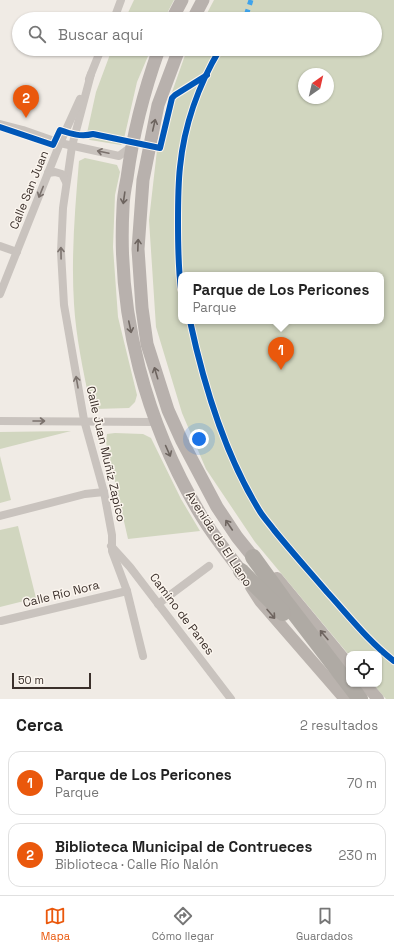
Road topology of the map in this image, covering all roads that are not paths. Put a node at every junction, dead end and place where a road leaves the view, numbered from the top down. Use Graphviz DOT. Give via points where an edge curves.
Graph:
graph roads {
  1 [pos="121,0"];
  2 [pos="182,0"];
  3 [pos="203,0"];
  4 [pos="117,12"];
  5 [pos="176,12"];
  6 [pos="197,12"];
  7 [pos="98,56"];
  8 [pos="158,56"];
  9 [pos="176,56"];
  10 [pos="91,74"];
  11 [pos="0,124"];
  12 [pos="60,143"];
  13 [pos="72,146"];
  14 [pos="126,154"];
  15 [pos="145,163"];
  16 [pos="48,173"];
  17 [pos="66,182"];
  18 [pos="0,246"];
  19 [pos="17,252"];
  20 [pos="0,294"];
  21 [pos="84,420"];
  22 [pos="0,421"];
  23 [pos="155,422"];
  24 [pos="104,492"];
  25 [pos="0,516"];
  26 [pos="112,546"];
  27 [pos="253,557"];
  28 [pos="209,566"];
  29 [pos="241,571"];
  30 [pos="127,591"];
  31 [pos="158,604"];
  32 [pos="1,621"];
  33 [pos="143,656"];
  34 [pos="345,670"];
  35 [pos="368,687"];
  36 [pos="231,699"];
  37 [pos="345,699"];
  38 [pos="360,699"];
  39 [pos="378,699"];
  1 -- 4 [label="street"];
  2 -- 5 [label="main road"];
  3 -- 6 [label="main road"];
  7 -- 10 [label="street, Calle San Juan"];
  8 -- 14 [label="main road, Avenida de El Llano"];
  15 -- 9 [label="main road, Avenida de El Llano, one-way" via="158,105"];
  10 -- 12 [label="street, Calle San Juan"];
  10 -- 13 [label="street, Calle San Juan"];
  11 -- 12 [label="street"];
  12 -- 13 [label="street"];
  12 -- 16 [label="street, Calle San Juan"];
  14 -- 13 [label="street, one-way"];
  13 -- 17 [label="street, Calle Juan Muñíz Zapico"];
  14 -- 15 [label="street"];
  14 -- 23 [label="main road, Avenida de El Llano, one-way" via="122,258 126,309 141,380"];
  27 -- 15 [label="main road, Avenida de El Llano, one-way" via="217,507 182,441 168,410 147,344 138,249"];
  16 -- 17 [label="street" via="62,174"];
  16 -- 19 [label="street, Calle San Juan, one-way"];
  21 -- 17 [label="street, Calle Juan Muñíz Zapico, one-way" via="64,306 61,252"];
  18 -- 19 [label="street"];
  19 -- 20 [label="street, Calle San Juan"];
  22 -- 21 [label="street, one-way"];
  21 -- 23 [label="street"];
  21 -- 24 [label="street, Calle Juan Muñíz Zapico"];
  23 -- 29 [label="main road, Avenida de El Llano, one-way" via="176,471 202,517"];
  24 -- 25 [label="street" via="85,494"];
  24 -- 26 [label="street, Calle Juan Muñíz Zapico"];
  26 -- 30 [label="street, Calle Juan Muñíz Zapico"];
  26 -- 31 [label="street, Camino de Panes"];
  34 -- 27 [label="highway, one-way"];
  28 -- 31 [label="street"];
  29 -- 34 [label="highway"];
  29 -- 37 [label="main road, Avenida de El Llano, one-way" via="260,601"];
  30 -- 32 [label="street, Calle Río Nora"];
  30 -- 33 [label="street, Calle Juan Muñíz Zapico"];
  31 -- 36 [label="street, Camino de Panes"];
  34 -- 38 [label="highway"];
  35 -- 39 [label="main road"];
}
